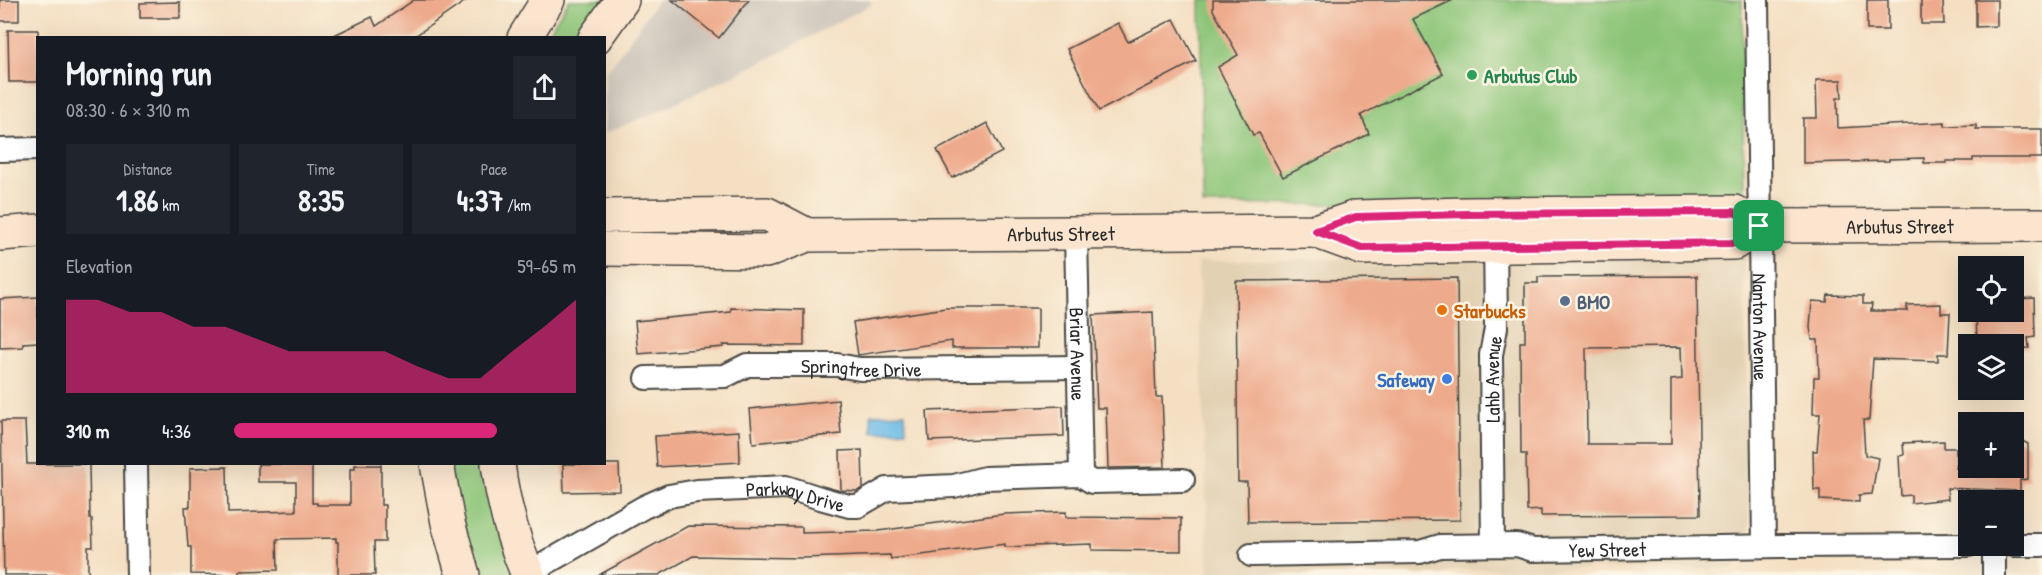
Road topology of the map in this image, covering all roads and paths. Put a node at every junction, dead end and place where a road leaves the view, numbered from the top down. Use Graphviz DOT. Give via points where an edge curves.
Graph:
graph roads {
  1 [pos="548,0"];
  2 [pos="622,0"];
  3 [pos="1757,0"];
  4 [pos="526,36"];
  5 [pos="596,36"];
  6 [pos="36,149"];
  7 [pos="0,150"];
  8 [pos="1495,213"];
  9 [pos="606,216"];
  10 [pos="2042,225"];
  11 [pos="1759,226"];
  12 [pos="36,231"];
  13 [pos="1316,231"];
  14 [pos="0,234"];
  15 [pos="1076,234"];
  16 [pos="807,235"];
  17 [pos="1495,246"];
  18 [pos="606,249"];
  19 [pos="0,253"];
  20 [pos="36,254"];
  21 [pos="1079,367"];
  22 [pos="646,378"];
  23 [pos="136,465"];
  24 [pos="437,465"];
  25 [pos="498,465"];
  26 [pos="1080,475"];
  27 [pos="1183,480"];
  28 [pos="1493,545"];
  29 [pos="1958,545"];
  30 [pos="2024,545"];
  31 [pos="2042,545"];
  32 [pos="1764,546"];
  33 [pos="1251,555"];
  34 [pos="1994,556"];
  35 [pos="460,573"];
  36 [pos="528,574"];
  37 [pos="138,575"];
  38 [pos="1994,575"];
  1 -- 4 [label="main road"];
  2 -- 5 [label="main road"];
  3 -- 11 [label="street, Nanton Avenue"];
  6 -- 7 [label="street"];
  8 -- 11 [label="main road, Arbutus Street" via="1734,212"];
  8 -- 13 [label="main road, Arbutus Street" via="1356,217"];
  8 -- 17 [label="street, Lahb Avenue"];
  9 -- 16 [label="main road, Arbutus Street" via="767,214"];
  10 -- 11 [label="main road, Arbutus Street"];
  11 -- 17 [label="main road, Arbutus Street" via="1734,243"];
  11 -- 32 [label="street, Nanton Avenue"];
  12 -- 14 [label="main road"];
  13 -- 15 [label="main road, Arbutus Street"];
  13 -- 17 [label="main road, Arbutus Street" via="1362,248"];
  15 -- 16 [label="main road, Arbutus Street"];
  15 -- 21 [label="street, Briar Avenue"];
  16 -- 18 [label="main road, Arbutus Street" via="766,250"];
  17 -- 28 [label="street, Lahb Avenue" via="1496,328 1491,355"];
  19 -- 20 [label="main road"];
  21 -- 22 [label="street, Springtree Drive" via="860,369 837,365 747,365 725,376"];
  21 -- 26 [label="street, Briar Avenue"];
  23 -- 37 [label="street"];
  24 -- 35 [label="main road"];
  25 -- 36 [label="main road" via="513,538"];
  26 -- 27 [label="street, Parkway Drive" via="1092,482"];
  26 -- 36 [label="street, Parkway Drive" via="985,478 954,486 887,489 858,506 786,487 669,496"];
  28 -- 32 [label="street, Yew Street" via="1533,550"];
  28 -- 33 [label="street, Yew Street" via="1440,546 1420,552"];
  29 -- 32 [label="street, Yew Street"];
  30 -- 31 [label="street"];
  34 -- 38 [label="street"];
}
